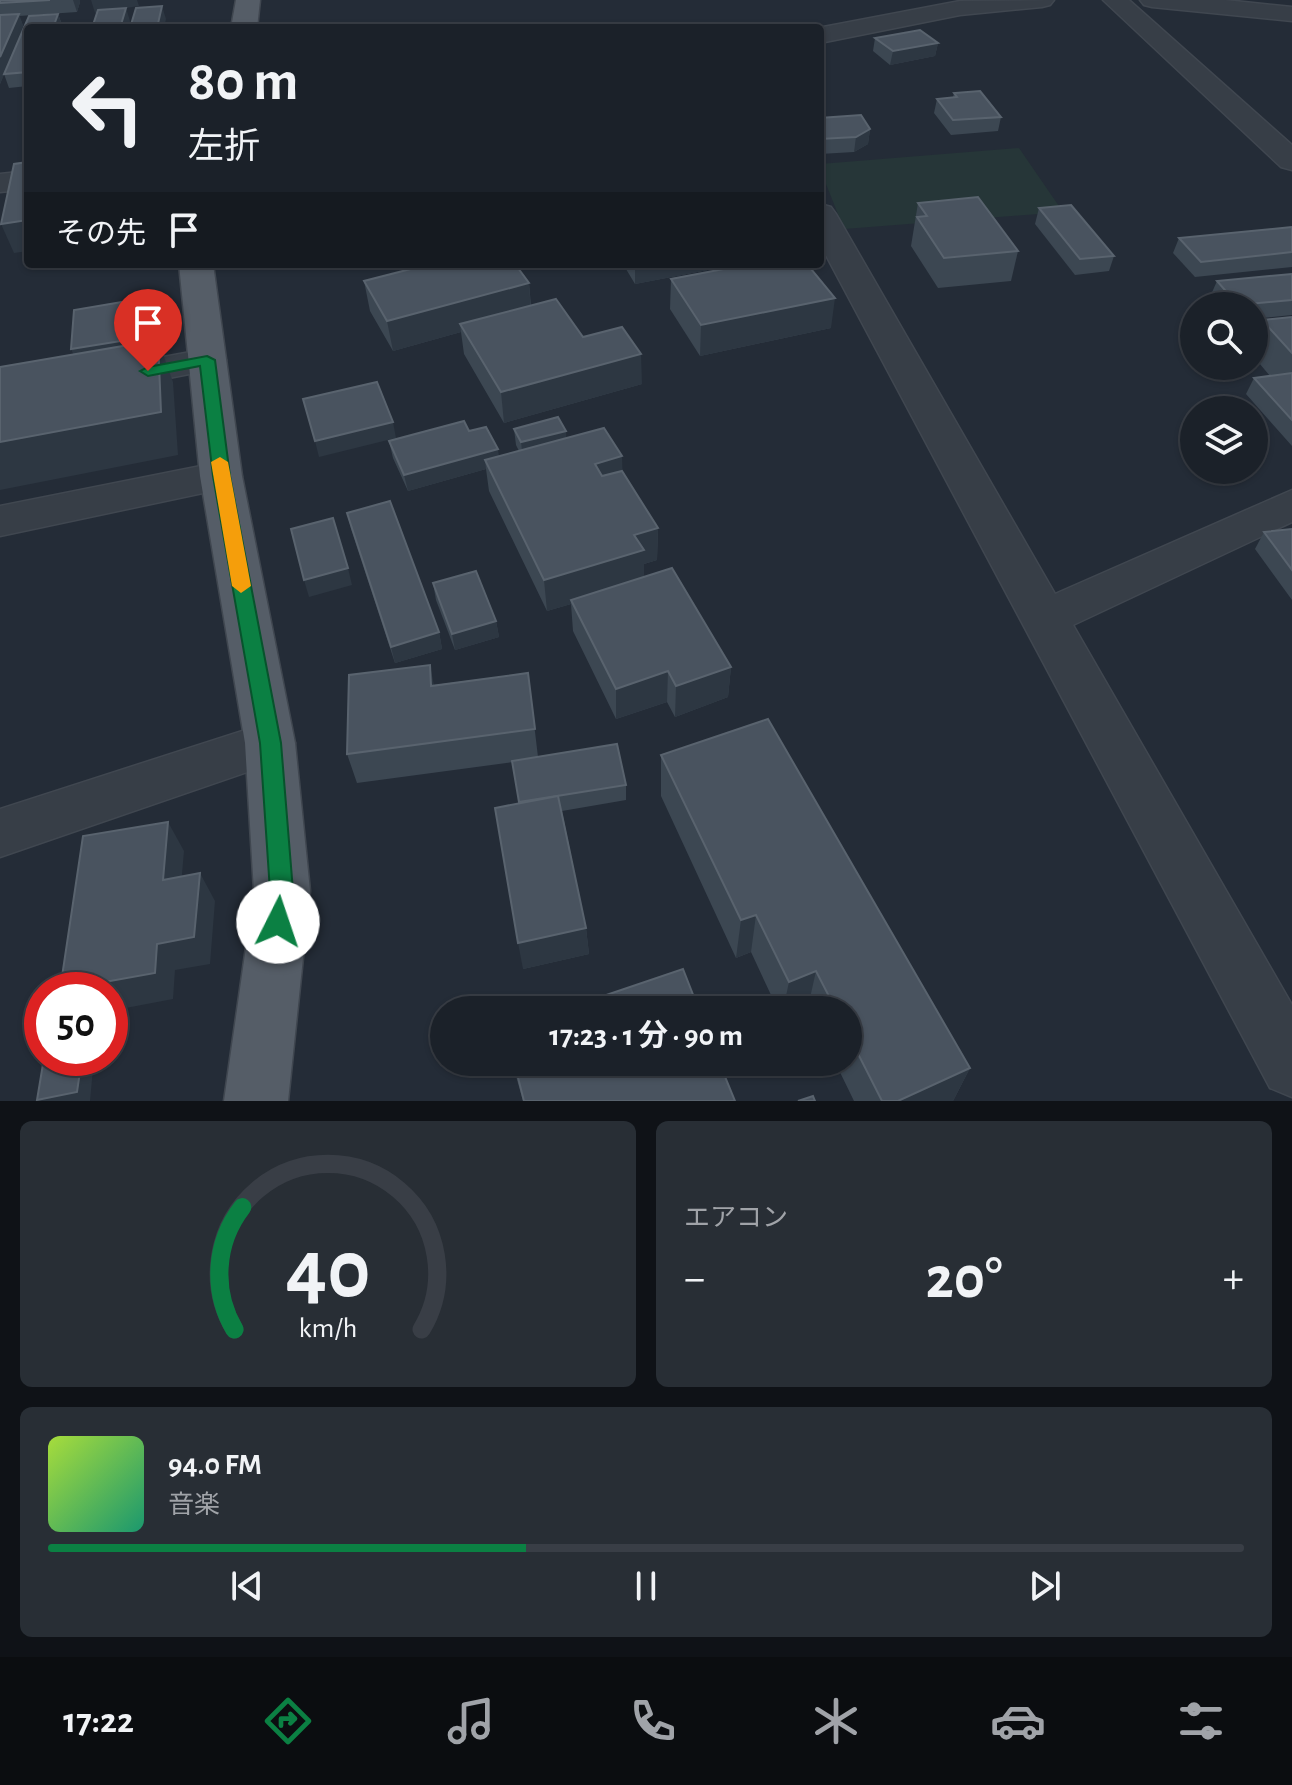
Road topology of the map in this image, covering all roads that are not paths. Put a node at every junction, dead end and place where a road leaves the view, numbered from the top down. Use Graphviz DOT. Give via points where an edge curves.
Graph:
graph roads {
  1 [pos="248,0"];
  2 [pos="1042,0"];
  3 [pos="1115,0"];
  4 [pos="1152,0"];
  5 [pos="1292,14"];
  6 [pos="245,24"];
  7 [pos="824,34"];
  8 [pos="1292,161"];
  9 [pos="24,180"];
  10 [pos="0,183"];
  11 [pos="824,221"];
  12 [pos="196,268"];
  13 [pos="207,360"];
  14 [pos="0,399"];
  15 [pos="221,476"];
  16 [pos="1292,505"];
  17 [pos="0,521"];
  18 [pos="1044,618"];
  19 [pos="270,743"];
  20 [pos="0,833"];
  21 [pos="1292,1066"];
  22 [pos="256,1101"];
  1 -- 6 [label="main road"];
  2 -- 7 [label="street" via="960,8"];
  3 -- 8 [label="street"];
  4 -- 5 [label="street"];
  9 -- 10 [label="street"];
  11 -- 18 [label="street"];
  12 -- 13 [label="main road"];
  13 -- 14 [label="street"];
  13 -- 15 [label="main road"];
  15 -- 17 [label="street"];
  15 -- 19 [label="main road"];
  16 -- 18 [label="street"];
  18 -- 21 [label="street"];
  19 -- 20 [label="street"];
  19 -- 22 [label="main road" via="282,891"];
}
